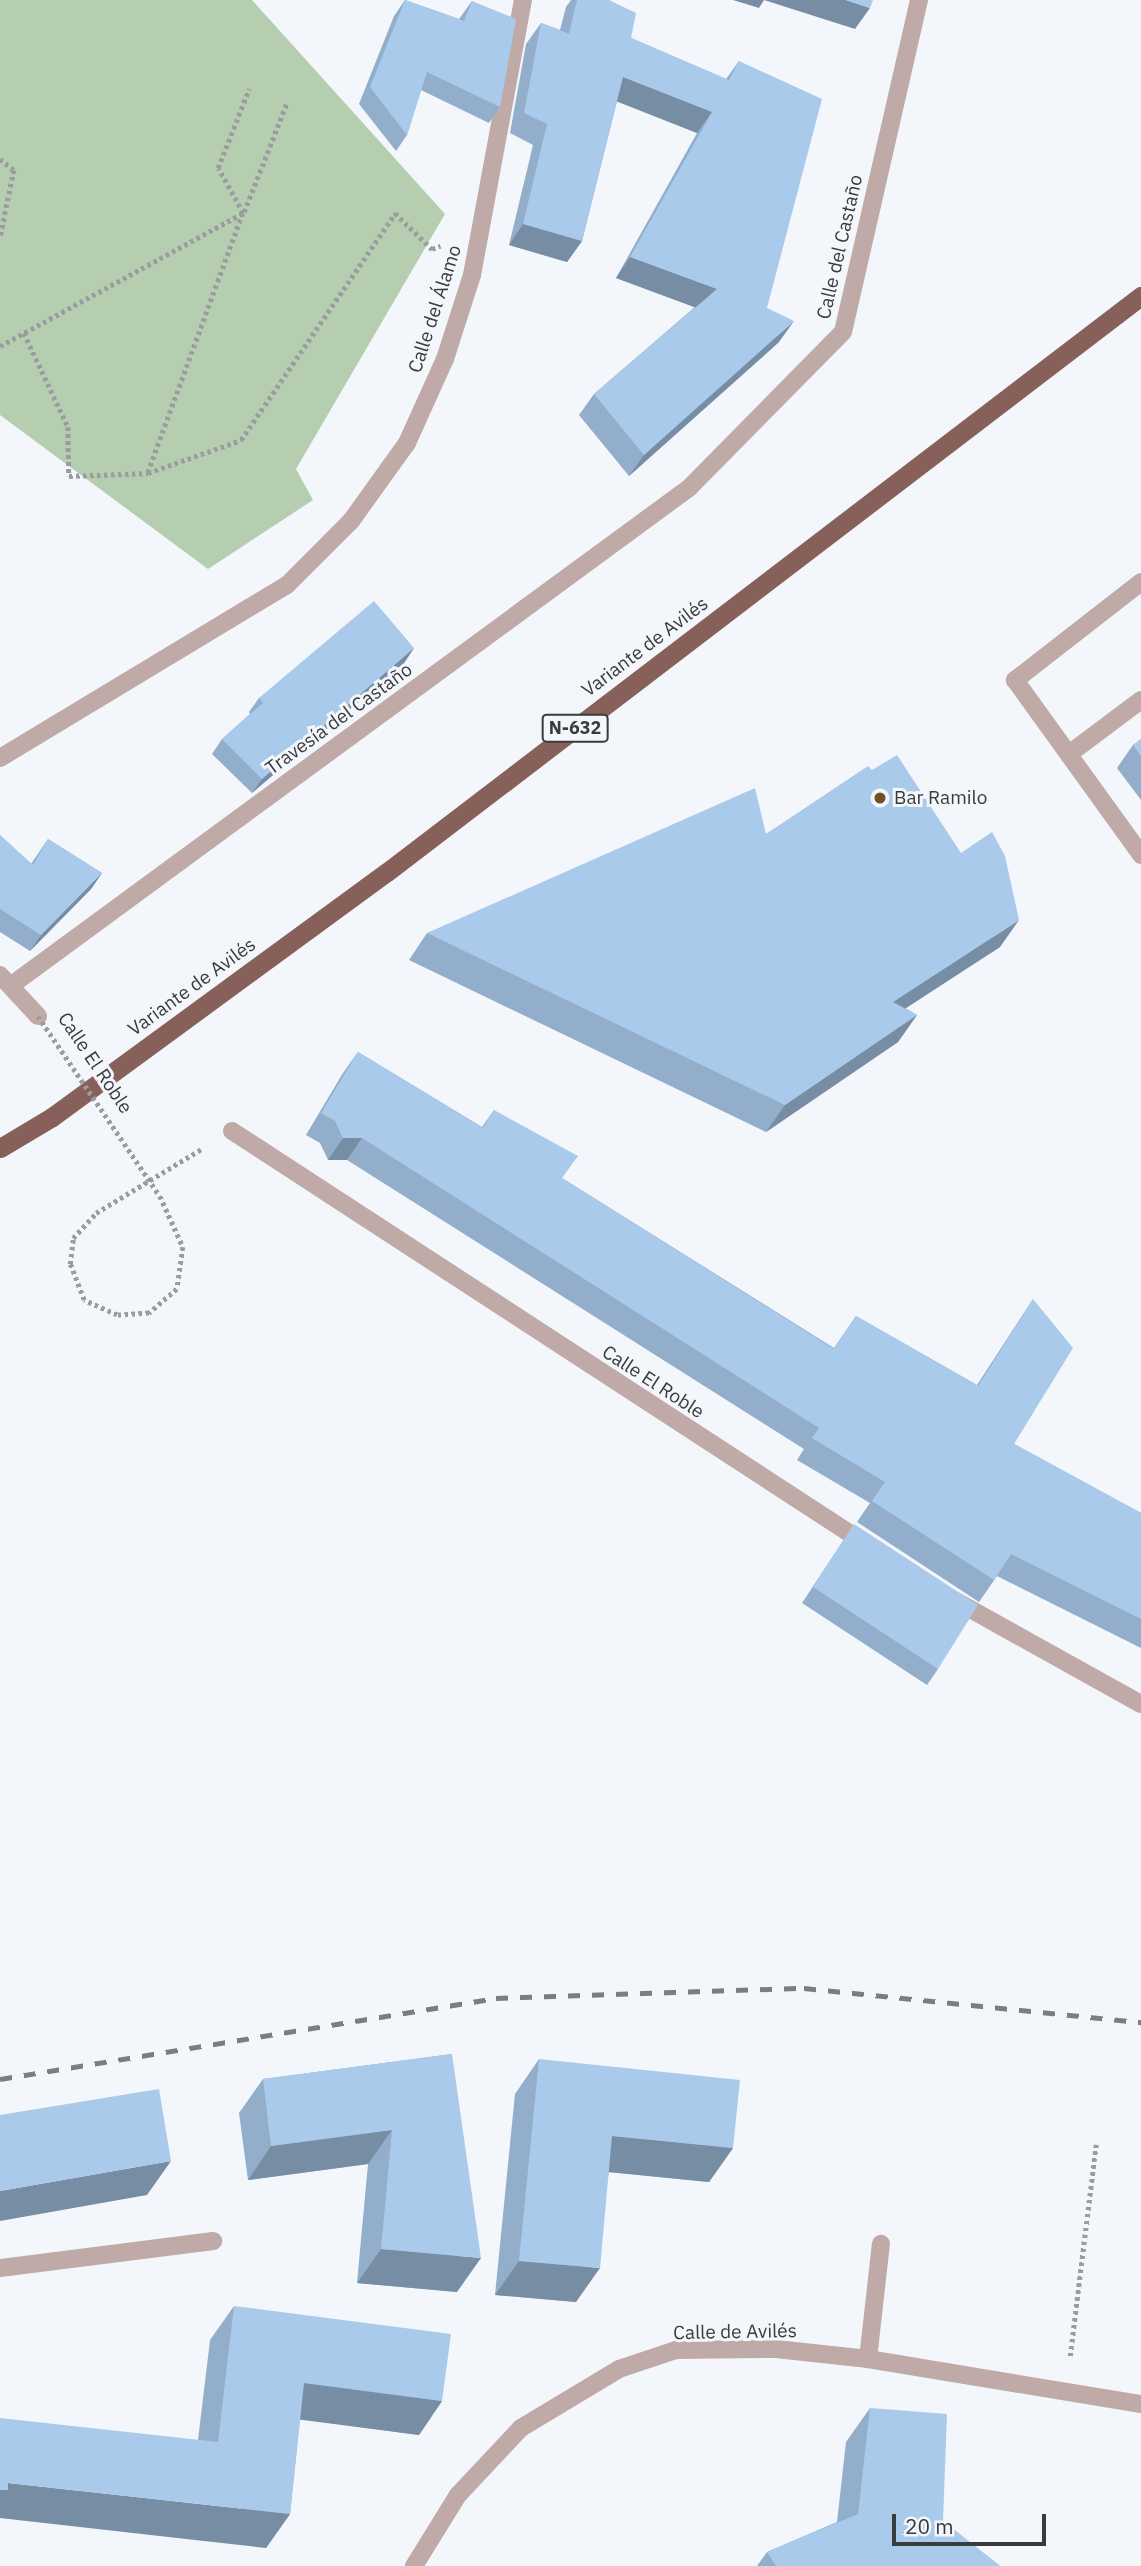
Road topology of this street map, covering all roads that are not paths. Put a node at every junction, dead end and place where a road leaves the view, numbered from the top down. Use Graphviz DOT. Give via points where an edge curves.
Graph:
graph roads {
  1 [pos="523,0"];
  2 [pos="919,0"];
  3 [pos="1141,296"];
  4 [pos="689,488"];
  5 [pos="1141,582"];
  6 [pos="1141,700"];
  7 [pos="1069,754"];
  8 [pos="0,758"];
  9 [pos="1141,855"];
  10 [pos="6,979"];
  11 [pos="38,1016"];
  12 [pos="232,1131"];
  13 [pos="0,1147"];
  14 [pos="884,1556"];
  15 [pos="942,1592"];
  16 [pos="1141,1704"];
  17 [pos="213,2241"];
  18 [pos="881,2244"];
  19 [pos="0,2268"];
  20 [pos="868,2359"];
  21 [pos="1141,2404"];
  22 [pos="414,2566"];
  1 -- 8 [label="street, Calle del Álamo" via="480,232 445,359 407,443 351,521 287,585"];
  2 -- 4 [label="street, Calle del Castaño" via="843,332"];
  3 -- 13 [label="highway, Variante de Avilés / N-632" via="387,872 52,1117"];
  4 -- 10 [label="street, Travesía del Castaño"];
  5 -- 7 [label="street" via="1015,680"];
  6 -- 7 [label="street"];
  7 -- 9 [label="street"];
  10 -- 11 [label="street, Calle El Roble"];
  12 -- 14 [label="street, Calle El Roble"];
  15 -- 16 [label="street"];
  17 -- 19 [label="street"];
  18 -- 20 [label="street"];
  20 -- 21 [label="street, Calle de Avilés"];
  20 -- 22 [label="street, Calle de Avilés" via="776,2349 676,2350 619,2369 560,2400 512,2437 458,2496"];
}
